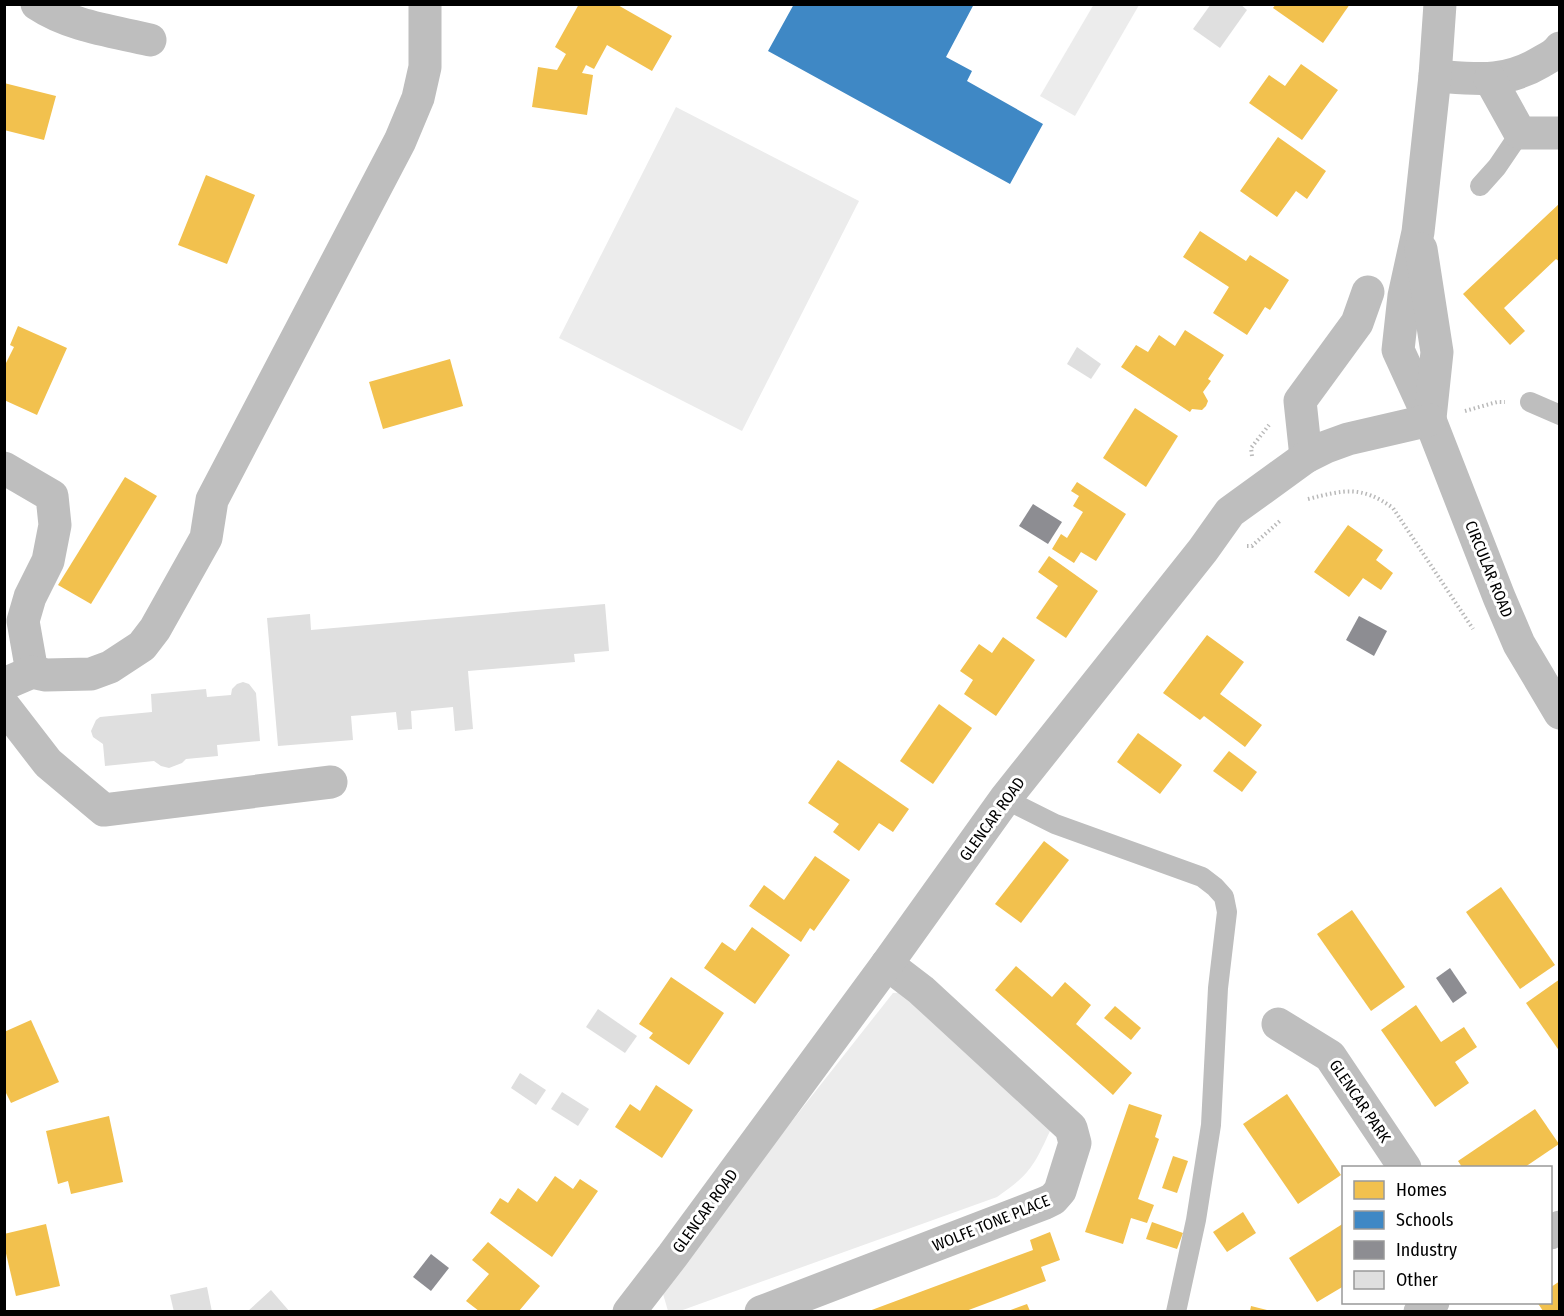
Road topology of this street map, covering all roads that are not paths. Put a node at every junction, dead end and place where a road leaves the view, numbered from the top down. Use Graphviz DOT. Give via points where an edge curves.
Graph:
graph roads {
  1 [pos="37,4"];
  2 [pos="425,4"];
  3 [pos="1440,4"];
  4 [pos="150,40"];
  5 [pos="1560,48"];
  6 [pos="1435,76"];
  7 [pos="1490,80"];
  8 [pos="1520,133"];
  9 [pos="1560,133"];
  10 [pos="1480,186"];
  11 [pos="1368,292"];
  12 [pos="1530,402"];
  13 [pos="1560,415"];
  14 [pos="1430,420"];
  15 [pos="1306,457"];
  16 [pos="4,468"];
  17 [pos="18,678"];
  18 [pos="4,706"];
  19 [pos="1560,713"];
  20 [pos="331,782"];
  21 [pos="1005,799"];
  22 [pos="887,964"];
  23 [pos="1278,1024"];
  24 [pos="1404,1166"];
  25 [pos="629,1311"];
  26 [pos="761,1311"];
  27 [pos="1176,1311"];
  1 -- 4 [label="street" via="81,24"];
  2 -- 17 [label="street" via="425,68 418,98 400,141 212,500 206,538 155,628 142,646 92,674"];
  3 -- 6 [label="street, CIRCULAR ROAD"];
  5 -- 7 [label="street" via="1524,72"];
  6 -- 7 [label="street"];
  6 -- 14 [label="street, CIRCULAR ROAD" via="1418,232 1404,296 1398,350"];
  7 -- 8 [label="street"];
  8 -- 9 [label="street"];
  8 -- 10 [label="lane"];
  11 -- 15 [label="street" via="1357,323 1300,401"];
  12 -- 13 [label="lane"];
  14 -- 15 [label="street, GLENCAR ROAD" via="1348,439"];
  14 -- 19 [label="street, CIRCULAR ROAD" via="1519,644"];
  15 -- 21 [label="street, GLENCAR ROAD" via="1230,512"];
  16 -- 17 [label="street" via="52,496 55,525 48,561 23,621"];
  18 -- 20 [label="street" via="48,763 104,810"];
  21 -- 22 [label="street, GLENCAR ROAD"];
  21 -- 27 [label="lane" via="1055,824 1202,877 1224,897 1227,912 1218,988 1211,1125"];
  22 -- 25 [label="street, GLENCAR ROAD"];
  22 -- 26 [label="street, WOLFE TONE PLACE" via="921,990 1071,1128 1075,1143 1060,1191 1045,1203"];
  23 -- 24 [label="street, GLENCAR PARK" via="1330,1056"];
}
